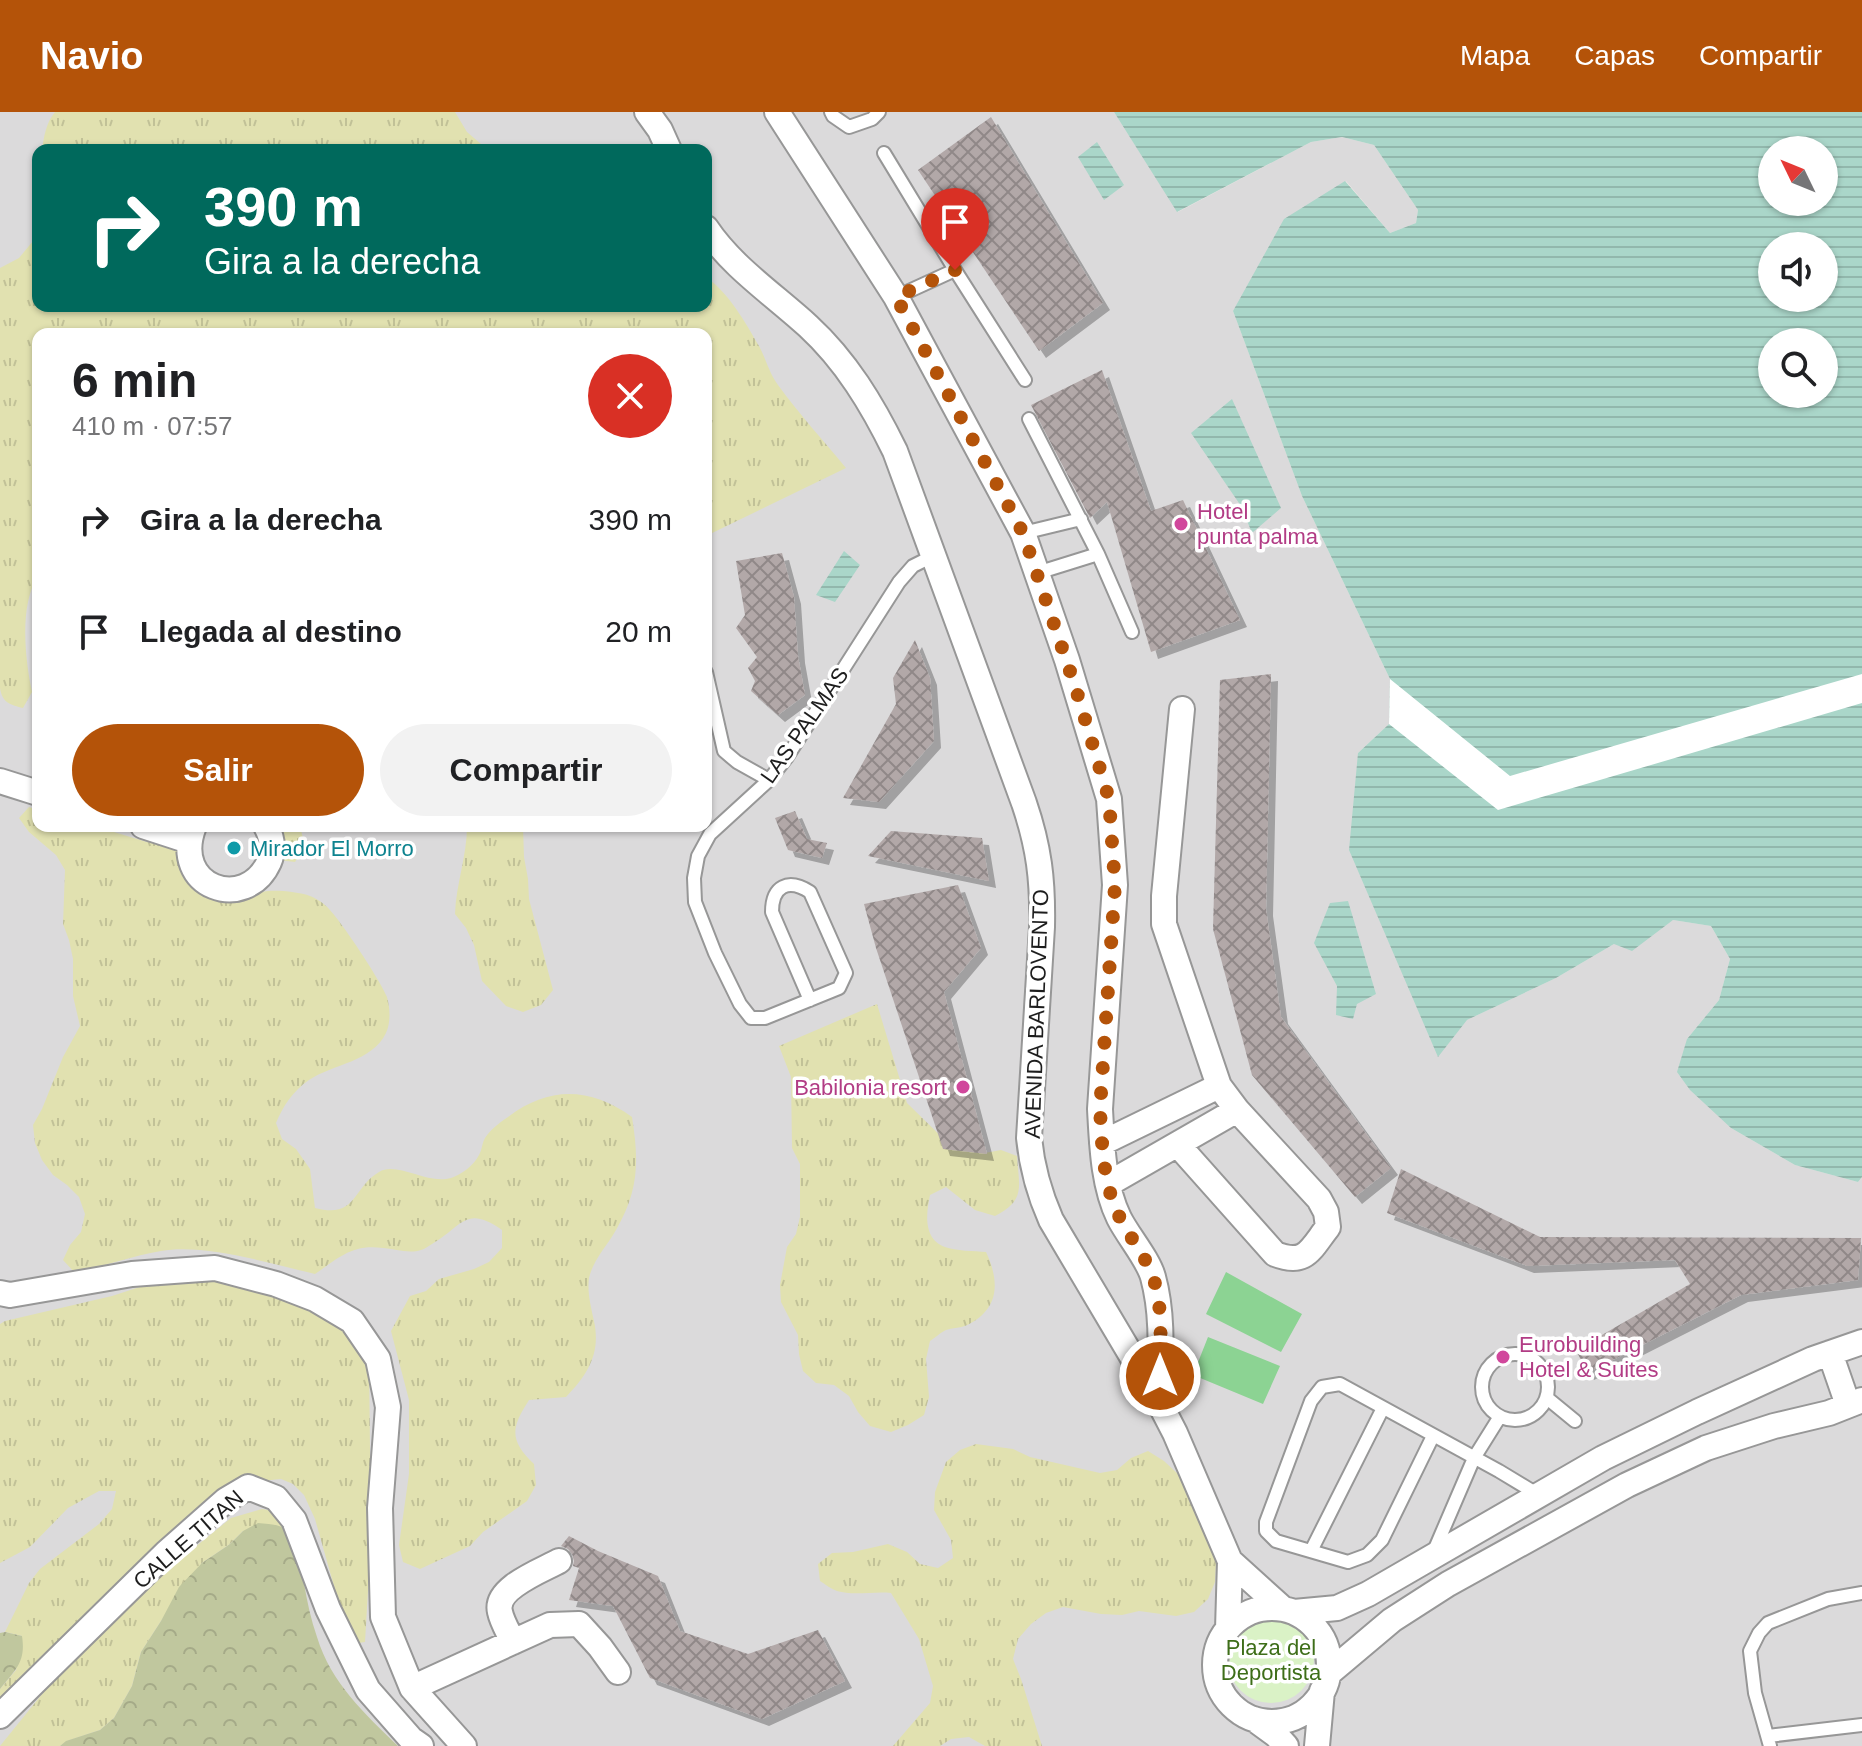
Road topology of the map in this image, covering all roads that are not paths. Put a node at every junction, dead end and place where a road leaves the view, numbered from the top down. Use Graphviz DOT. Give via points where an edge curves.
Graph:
graph roads {
  1 [pos="647,112"];
  2 [pos="777,112"];
  3 [pos="831,112"];
  4 [pos="879,112"];
  5 [pos="666,144"];
  6 [pos="884,153"];
  7 [pos="712,236"];
  8 [pos="955,270"];
  9 [pos="896,297"];
  10 [pos="1025,380"];
  11 [pos="1029,419"];
  12 [pos="1081,519"];
  13 [pos="1023,533"];
  14 [pos="1098,554"];
  15 [pos="933,556"];
  16 [pos="1037,573"];
  17 [pos="1132,632"];
  18 [pos="712,698"];
  19 [pos="1182,709"];
  20 [pos="769,780"];
  21 [pos="0,781"];
  22 [pos="32,791"];
  23 [pos="269,832"];
  24 [pos="192,833"];
  25 [pos="810,1000"];
  26 [pos="1219,1086"];
  27 [pos="1237,1110"];
  28 [pos="1102,1143"];
  29 [pos="1178,1145"];
  30 [pos="1108,1184"];
  31 [pos="0,1293"];
  32 [pos="1862,1342"];
  33 [pos="1830,1353"];
  34 [pos="1547,1398"];
  35 [pos="1159,1402"];
  36 [pos="1855,1403"];
  37 [pos="1383,1408"];
  38 [pos="1499,1418"];
  39 [pos="1575,1421"];
  40 [pos="1433,1436"];
  41 [pos="1474,1458"];
  42 [pos="1537,1494"];
  43 [pos="1311,1551"];
  44 [pos="1431,1557"];
  45 [pos="559,1561"];
  46 [pos="1230,1561"];
  47 [pos="1862,1593"];
  48 [pos="1288,1610"];
  49 [pos="1228,1629"];
  50 [pos="513,1642"];
  51 [pos="618,1672"];
  52 [pos="1326,1682"];
  53 [pos="412,1688"];
  54 [pos="0,1716"];
  55 [pos="1252,1718"];
  56 [pos="1862,1725"];
  57 [pos="1769,1741"];
  58 [pos="421,1746"];
  59 [pos="464,1746"];
  60 [pos="1286,1746"];
  61 [pos="1317,1746"];
  1 -- 5 [label="street"];
  2 -- 9 [label="street"];
  3 -- 4 [label="lane" via="849,127"];
  6 -- 8 [label="lane"];
  7 -- 15 [label="street, AVENIDA BARLOVENTO" via="810,327 859,384 895,451"];
  8 -- 9 [label="lane"];
  8 -- 10 [label="lane"];
  9 -- 13 [label="street"];
  11 -- 12 [label="lane"];
  12 -- 13 [label="lane"];
  12 -- 14 [label="lane"];
  13 -- 16 [label="street"];
  14 -- 16 [label="lane"];
  14 -- 17 [label="lane"];
  15 -- 20 [label="lane, LAS PALMAS" via="913,566 899,582"];
  15 -- 35 [label="street, AVENIDA BARLOVENTO" via="1024,803 1040,864 1042,927 1029,1128 1035,1180 1051,1220"];
  16 -- 28 [label="street" via="1109,799 1115,885"];
  18 -- 20 [label="lane" via="724,751"];
  19 -- 26 [label="street" via="1164,924"];
  20 -- 25 [label="lane, LAS PALMAS" via="710,834 698,856 695,902 715,953 751,1018 765,1018"];
  21 -- 22 [label="street"];
  23 -- 24 [label="street" via="271,858 263,873 243,888 224,889 203,880 193,867 188,853"];
  25 -- 25 [label="lane, LAS PALMAS" via="839,988 846,973 810,892 789,884 778,890 772,912"];
  26 -- 27 [label="street"];
  26 -- 28 [label="street"];
  27 -- 29 [label="street"];
  27 -- 29 [label="street" via="1326,1212 1328,1227 1306,1255 1290,1260 1275,1254"];
  28 -- 30 [label="street"];
  29 -- 30 [label="street"];
  30 -- 35 [label="street" via="1118,1215 1152,1272 1160,1307"];
  31 -- 53 [label="street" via="215,1268 315,1299 352,1321 378,1359 388,1407 380,1508 383,1617"];
  32 -- 33 [label="street"];
  33 -- 36 [label="street"];
  33 -- 42 [label="street" via="1683,1418"];
  34 -- 38 [label="lane" via="1536,1414 1518,1421"];
  34 -- 38 [label="lane" via="1548,1379 1538,1362 1521,1353 1502,1355 1487,1367 1480,1386 1485,1405"];
  34 -- 39 [label="lane"];
  35 -- 46 [label="street, AVENIDA BARLOVENTO"];
  36 -- 52 [label="street" via="1706,1448 1627,1485 1392,1620"];
  37 -- 40 [label="lane"];
  37 -- 43 [label="lane"];
  37 -- 43 [label="lane" via="1340,1384 1322,1387 1311,1401 1266,1522 1266,1531 1276,1541"];
  38 -- 41 [label="lane"];
  40 -- 41 [label="lane"];
  40 -- 43 [label="lane" via="1382,1540 1367,1555 1348,1562"];
  41 -- 42 [label="lane"];
  41 -- 44 [label="lane"];
  42 -- 44 [label="street"];
  44 -- 48 [label="street" via="1337,1608"];
  45 -- 50 [label="street" via="501,1598 499,1610"];
  46 -- 48 [label="street, AVENIDA BARLOVENTO"];
  46 -- 49 [label="street, AVENIDA BARLOVENTO"];
  47 -- 57 [label="lane" via="1828,1599 1768,1623 1759,1633 1750,1651"];
  48 -- 49 [label="street" via="1262,1608"];
  48 -- 52 [label="street" via="1310,1621 1322,1636 1329,1654"];
  49 -- 55 [label="street" via="1215,1669 1233,1707"];
  50 -- 51 [label="street" via="550,1625 579,1624"];
  50 -- 53 [label="street"];
  52 -- 55 [label="street" via="1310,1707 1292,1718"];
  52 -- 61 [label="street"];
  53 -- 59 [label="street"];
  54 -- 58 [label="street, CALLE TITAN" via="166,1553 248,1487 276,1498 294,1520 328,1609 368,1690"];
  55 -- 60 [label="street"];
  56 -- 57 [label="lane"];
}
